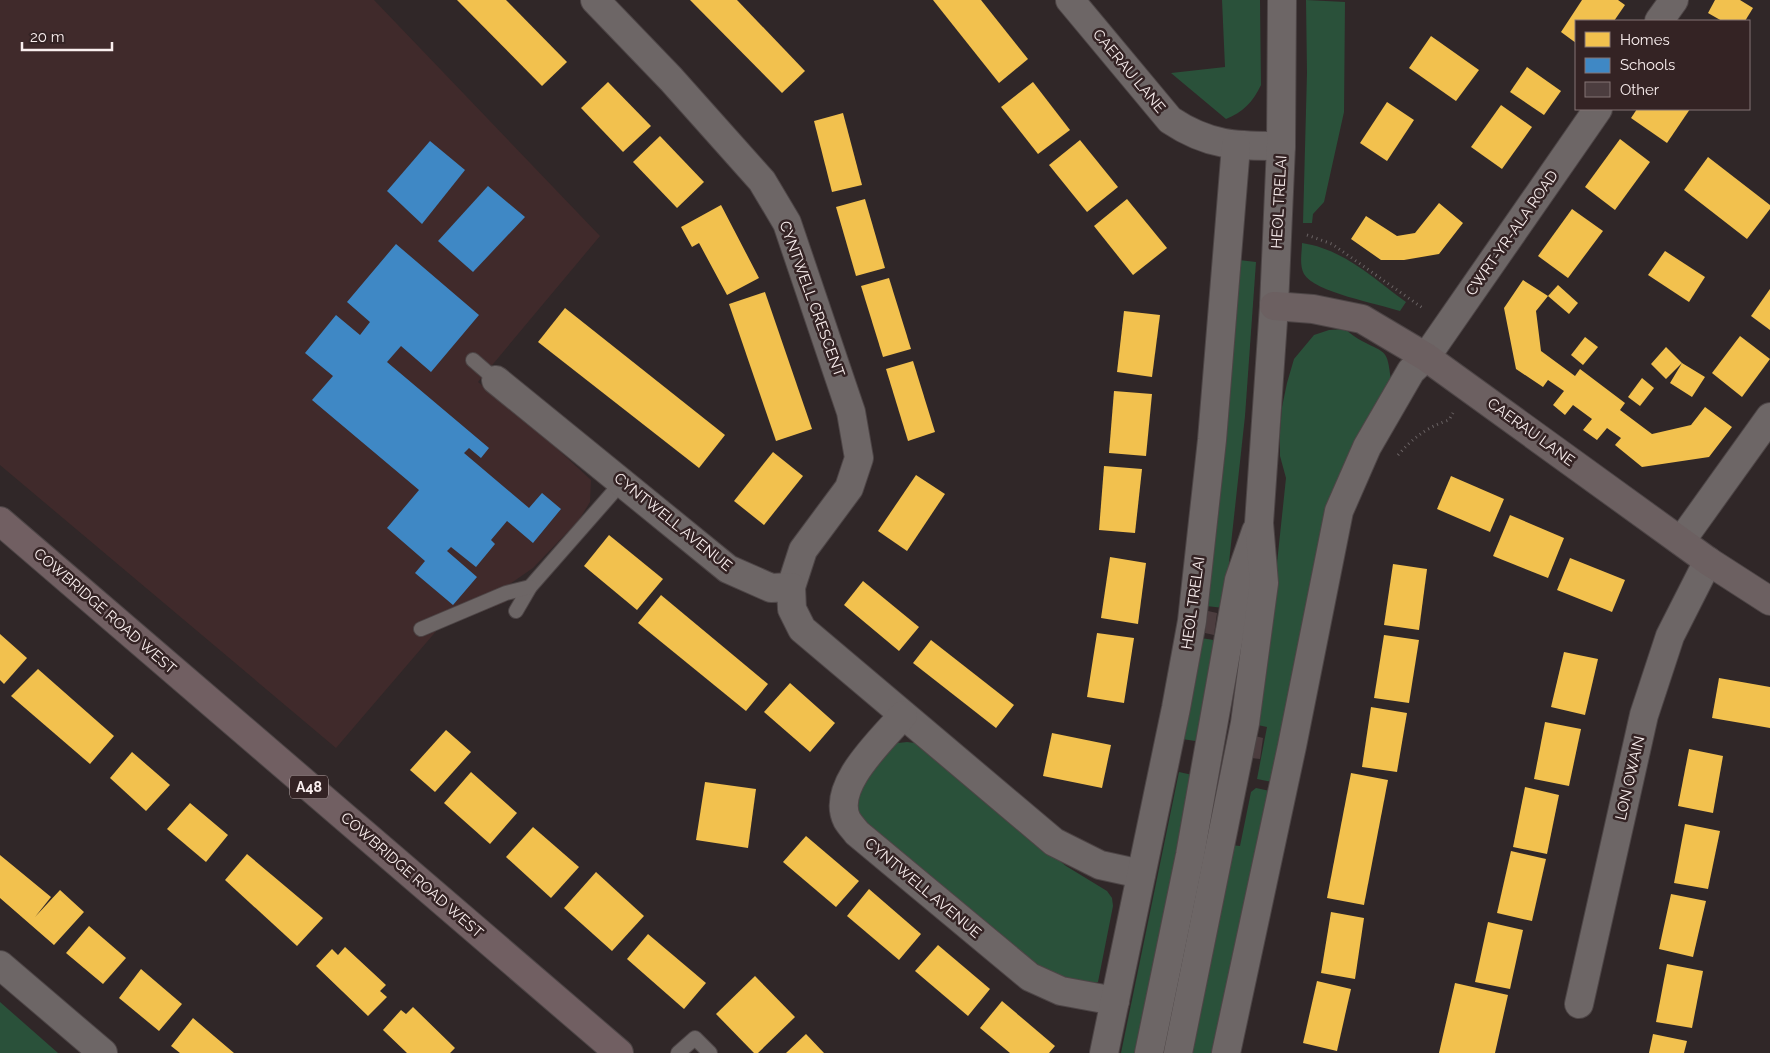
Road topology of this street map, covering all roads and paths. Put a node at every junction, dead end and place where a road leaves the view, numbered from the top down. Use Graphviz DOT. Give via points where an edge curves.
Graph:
graph roads {
  1 [pos="595,0"];
  2 [pos="1070,0"];
  3 [pos="1282,0"];
  4 [pos="1674,0"];
  5 [pos="1660,20"];
  6 [pos="1597,110"];
  7 [pos="1236,146"];
  8 [pos="1281,146"];
  9 [pos="1307,235"];
  10 [pos="1274,306"];
  11 [pos="1444,330"];
  12 [pos="1426,356"];
  13 [pos="473,360"];
  14 [pos="496,380"];
  15 [pos="1469,388"];
  16 [pos="1770,417"];
  17 [pos="1396,458"];
  18 [pos="623,481"];
  19 [pos="0,521"];
  20 [pos="1259,523"];
  21 [pos="1681,541"];
  22 [pos="1708,561"];
  23 [pos="530,587"];
  24 [pos="790,587"];
  25 [pos="1770,601"];
  26 [pos="516,611"];
  27 [pos="420,630"];
  28 [pos="904,715"];
  29 [pos="1141,874"];
  30 [pos="0,965"];
  31 [pos="1115,1001"];
  32 [pos="1579,1004"];
  33 [pos="102,1053"];
  34 [pos="619,1053"];
  35 [pos="678,1053"];
  36 [pos="710,1053"];
  37 [pos="1104,1053"];
  38 [pos="1149,1053"];
  39 [pos="1178,1053"];
  40 [pos="1226,1053"];
  1 -- 24 [label="street, CYNTWELL CRESCENT" via="762,181 786,223 852,412 859,458 849,488 803,550"];
  2 -- 7 [label="street, CAERAU LANE" via="1170,120 1191,134"];
  3 -- 8 [label="street, HEOL TRELAI"];
  4 -- 5 [label="street"];
  6 -- 11 [label="street, CWRT-YR-ALA ROAD"];
  7 -- 8 [label="street, CAERAU LANE"];
  7 -- 29 [label="street, HEOL TRELAI" via="1212,440 1195,596 1176,708"];
  8 -- 10 [label="street, HEOL TRELAI"];
  9 -- 11 [label="path" via="1332,244 1425,310"];
  10 -- 12 [label="street, CAERAU LANE" via="1313,309 1362,319"];
  10 -- 20 [label="street, HEOL TRELAI"];
  11 -- 12 [label="street, CWRT-YR-ALA ROAD"];
  12 -- 15 [label="street, CAERAU LANE"];
  12 -- 40 [label="street" via="1411,371 1367,447 1339,511"];
  13 -- 14 [label="lane"];
  14 -- 18 [label="street, CYNTWELL AVENUE"];
  15 -- 17 [label="path" via="1449,420 1432,426 1412,440"];
  15 -- 21 [label="street, CAERAU LANE"];
  16 -- 21 [label="street"];
  18 -- 23 [label="lane"];
  18 -- 24 [label="street, CYNTWELL AVENUE" via="728,569 771,588"];
  19 -- 34 [label="highway, COWBRIDGE ROAD WEST / A48"];
  20 -- 38 [label="street, HEOL TRELAI" via="1239,580 1190,855"];
  20 -- 39 [label="street, HEOL TRELAI" via="1264,583 1245,723"];
  21 -- 22 [label="street, CAERAU LANE"];
  22 -- 25 [label="street, CAERAU LANE"];
  22 -- 32 [label="street, LON OWAIN" via="1670,636 1644,715"];
  23 -- 26 [label="lane"];
  23 -- 27 [label="lane" via="506,593"];
  24 -- 28 [label="street" via="792,609 802,629"];
  28 -- 29 [label="street" via="1054,842 1100,865"];
  28 -- 31 [label="street, CYNTWELL AVENUE" via="852,776 845,792 847,819 856,833 1030,977 1061,991"];
  29 -- 31 [label="street, HEOL TRELAI"];
  30 -- 33 [label="street"];
  31 -- 37 [label="street, HEOL TRELAI"];
  35 -- 36 [label="lane" via="695,1038"];
}
